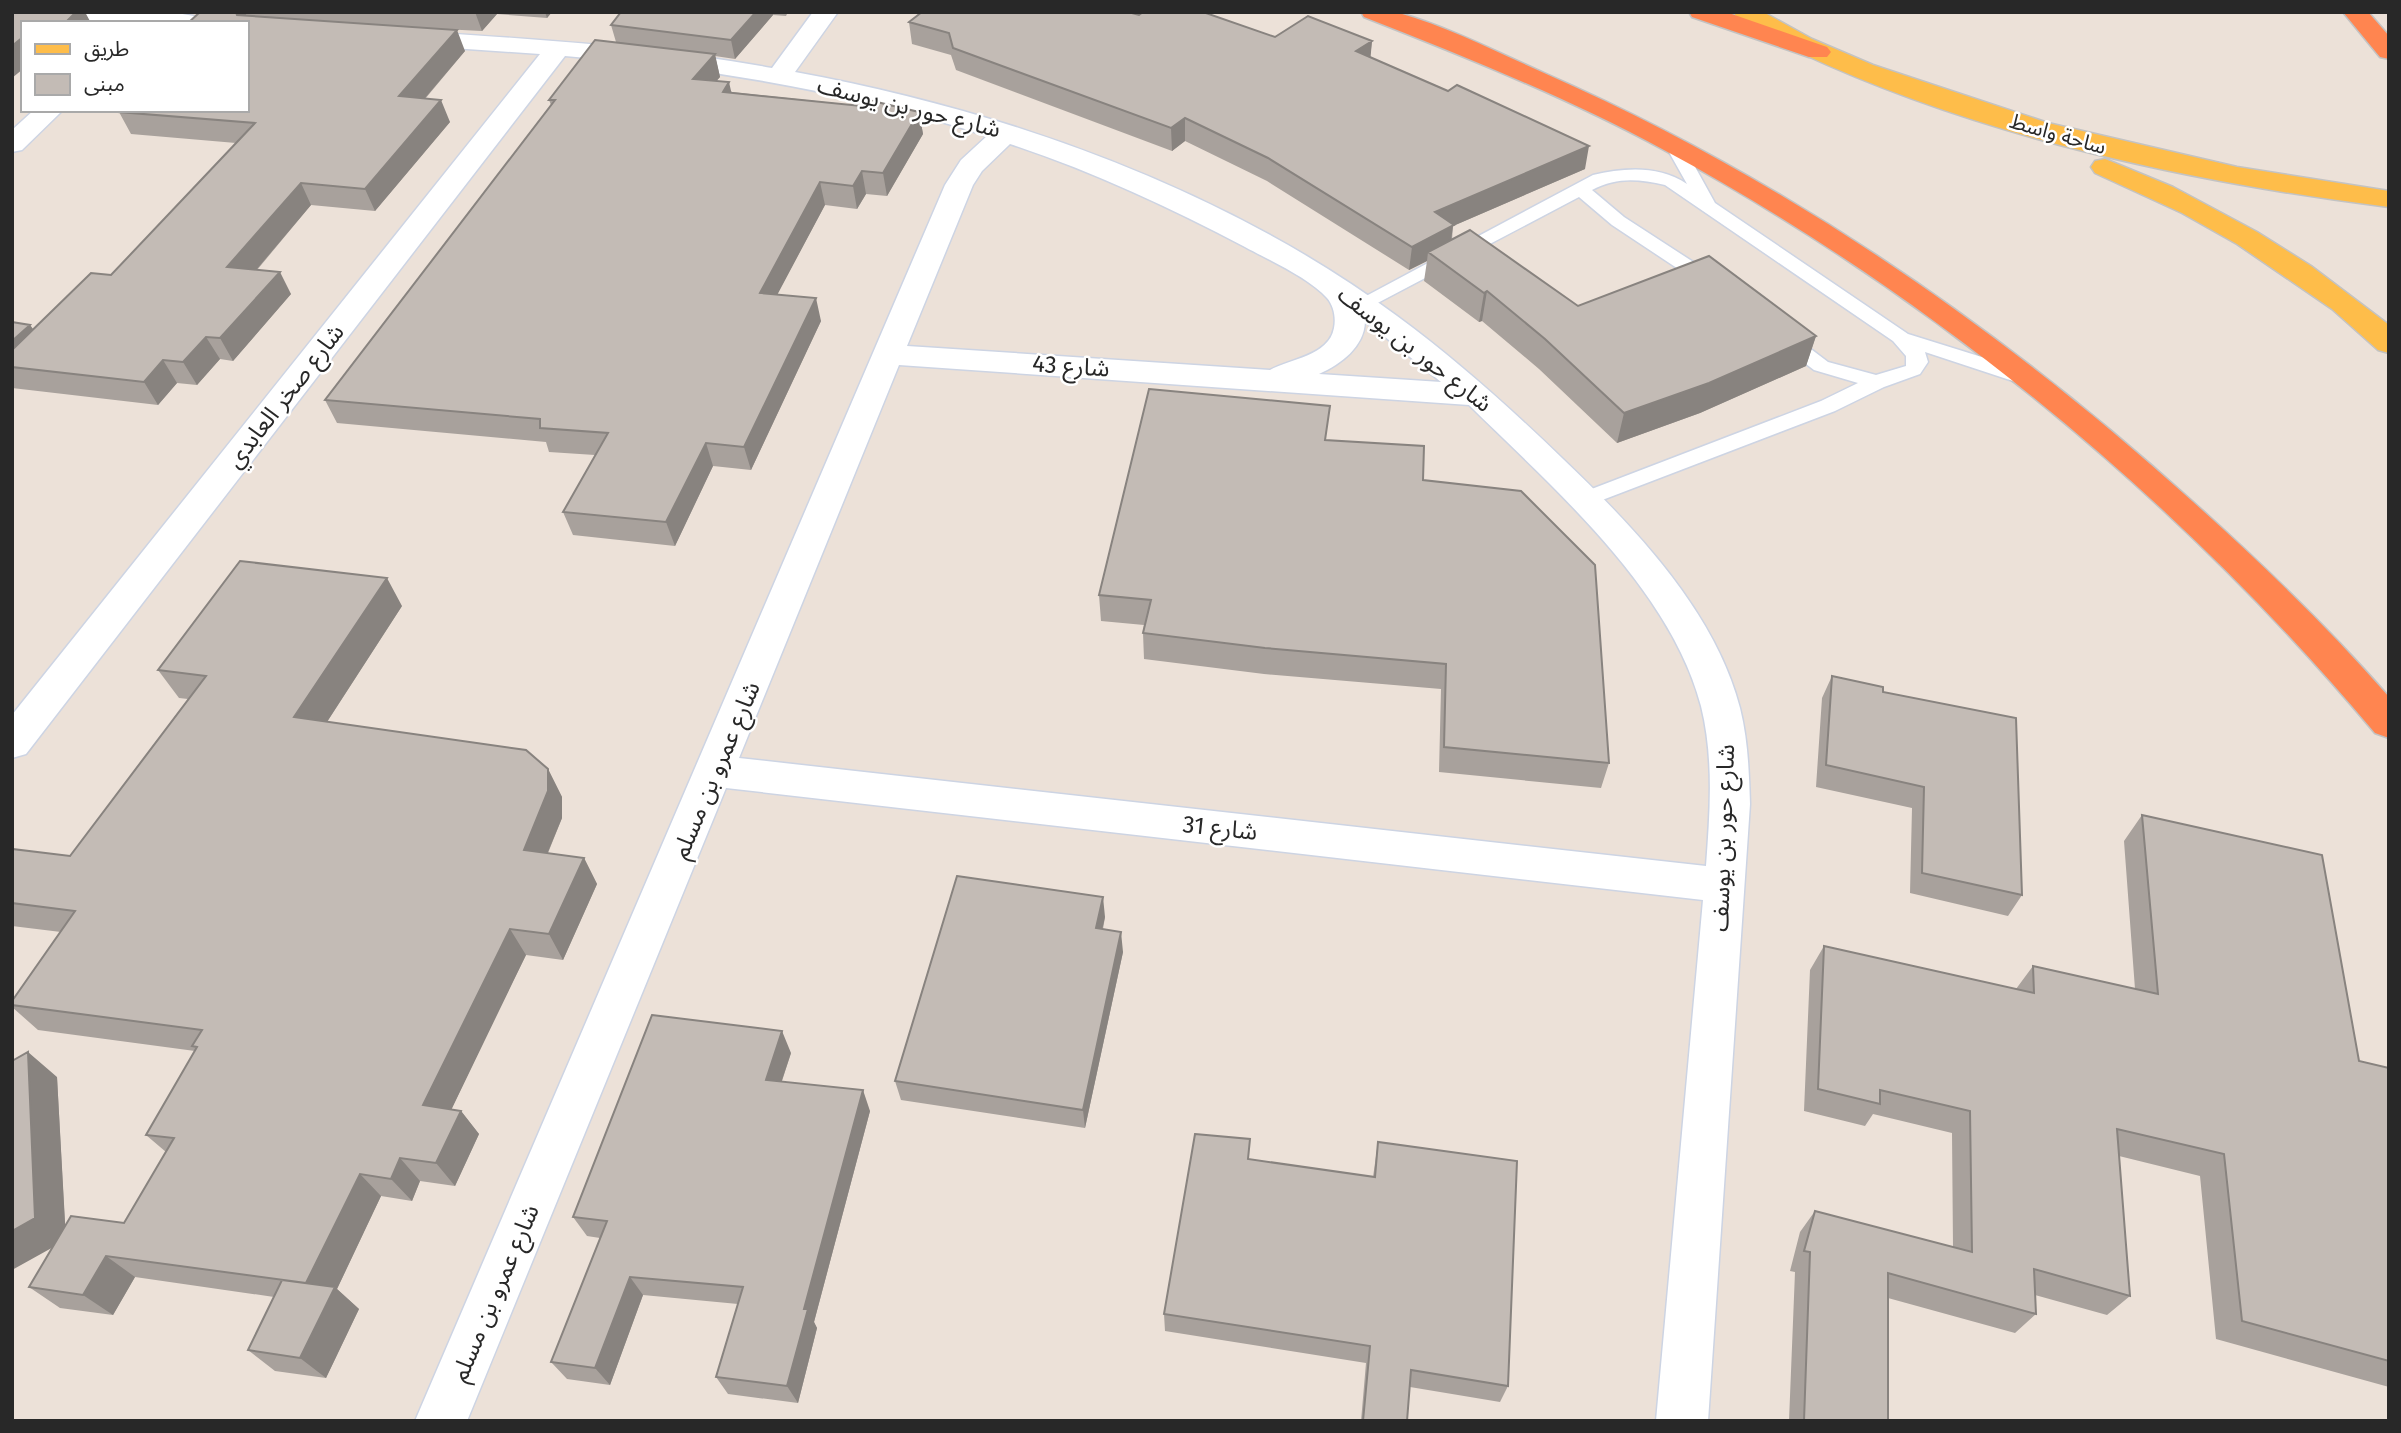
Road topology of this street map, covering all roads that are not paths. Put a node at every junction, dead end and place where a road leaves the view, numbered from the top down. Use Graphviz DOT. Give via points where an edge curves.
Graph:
graph roads {
  1 [pos="34,12"];
  2 [pos="826,12"];
  3 [pos="1373,12"];
  4 [pos="1701,12"];
  5 [pos="1745,12"];
  6 [pos="2355,12"];
  7 [pos="151,21"];
  8 [pos="382,36"];
  9 [pos="558,48"];
  10 [pos="1818,52"];
  11 [pos="2389,52"];
  12 [pos="779,76"];
  13 [pos="1932,96"];
  14 [pos="48,112"];
  15 [pos="1007,132"];
  16 [pos="12,144"];
  17 [pos="1674,145"];
  18 [pos="1580,189"];
  19 [pos="2389,199"];
  20 [pos="1707,204"];
  21 [pos="1330,282"];
  22 [pos="1732,297"];
  23 [pos="1363,303"];
  24 [pos="1770,326"];
  25 [pos="1900,337"];
  26 [pos="2389,343"];
  27 [pos="888,354"];
  28 [pos="1253,378"];
  29 [pos="2032,380"];
  30 [pos="1877,382"];
  31 [pos="1478,395"];
  32 [pos="1584,500"];
  33 [pos="2389,723"];
  34 [pos="12,743"];
  35 [pos="716,771"];
  36 [pos="1724,885"];
  37 [pos="441,1421"];
  38 [pos="1682,1421"];
  1 -- 7 [label="street"];
  2 -- 12 [label="street"];
  3 -- 17 [label="highway" via="1562,90"];
  4 -- 10 [label="highway"];
  5 -- 10 [label="main road, ساحة واسط"];
  6 -- 11 [label="highway"];
  8 -- 9 [label="street, شارع حور بن يوسف"];
  9 -- 12 [label="street, شارع حور بن يوسف"];
  9 -- 34 [label="street, شارع صخر العابدي"];
  10 -- 13 [label="main road, ساحة واسط"];
  12 -- 15 [label="street, شارع حور بن يوسف" via="892,99"];
  13 -- 19 [label="main road, ساحة واسط" via="2092,145 2195,169"];
  13 -- 26 [label="main road" via="2149,184 2227,225 2301,272"];
  14 -- 16 [label="street"];
  15 -- 21 [label="street, شارع حور بن يوسف" via="1170,197"];
  15 -- 27 [label="street, شارع عمرو بن مسلم" via="971,166 960,185"];
  17 -- 20 [label="lane"];
  17 -- 29 [label="highway" via="1905,288"];
  18 -- 20 [label="lane" via="1609,176 1646,174 1671,181"];
  18 -- 22 [label="lane" via="1611,217"];
  18 -- 23 [label="lane"];
  20 -- 25 [label="lane"];
  21 -- 23 [label="street, شارع حور بن يوسف"];
  21 -- 28 [label="street, شارع 43" via="1351,312 1351,329 1343,345 1307,370"];
  23 -- 31 [label="street, شارع حور بن يوسف"];
  24 -- 30 [label="lane" via="1821,366"];
  25 -- 29 [label="lane"];
  25 -- 30 [label="lane" via="1916,354 1913,370"];
  27 -- 28 [label="street, شارع 43"];
  27 -- 35 [label="street, شارع عمرو بن مسلم"];
  28 -- 31 [label="street, شارع 43"];
  29 -- 33 [label="highway" via="2140,470 2249,574"];
  30 -- 32 [label="lane" via="1828,407"];
  31 -- 32 [label="street, شارع حور بن يوسف"];
  32 -- 36 [label="street, شارع حور بن يوسف" via="1668,604 1708,671 1728,746"];
  35 -- 36 [label="street, شارع 31"];
  35 -- 37 [label="street, شارع عمرو بن مسلم"];
  36 -- 38 [label="street, شارع حور بن يوسف"];
}
